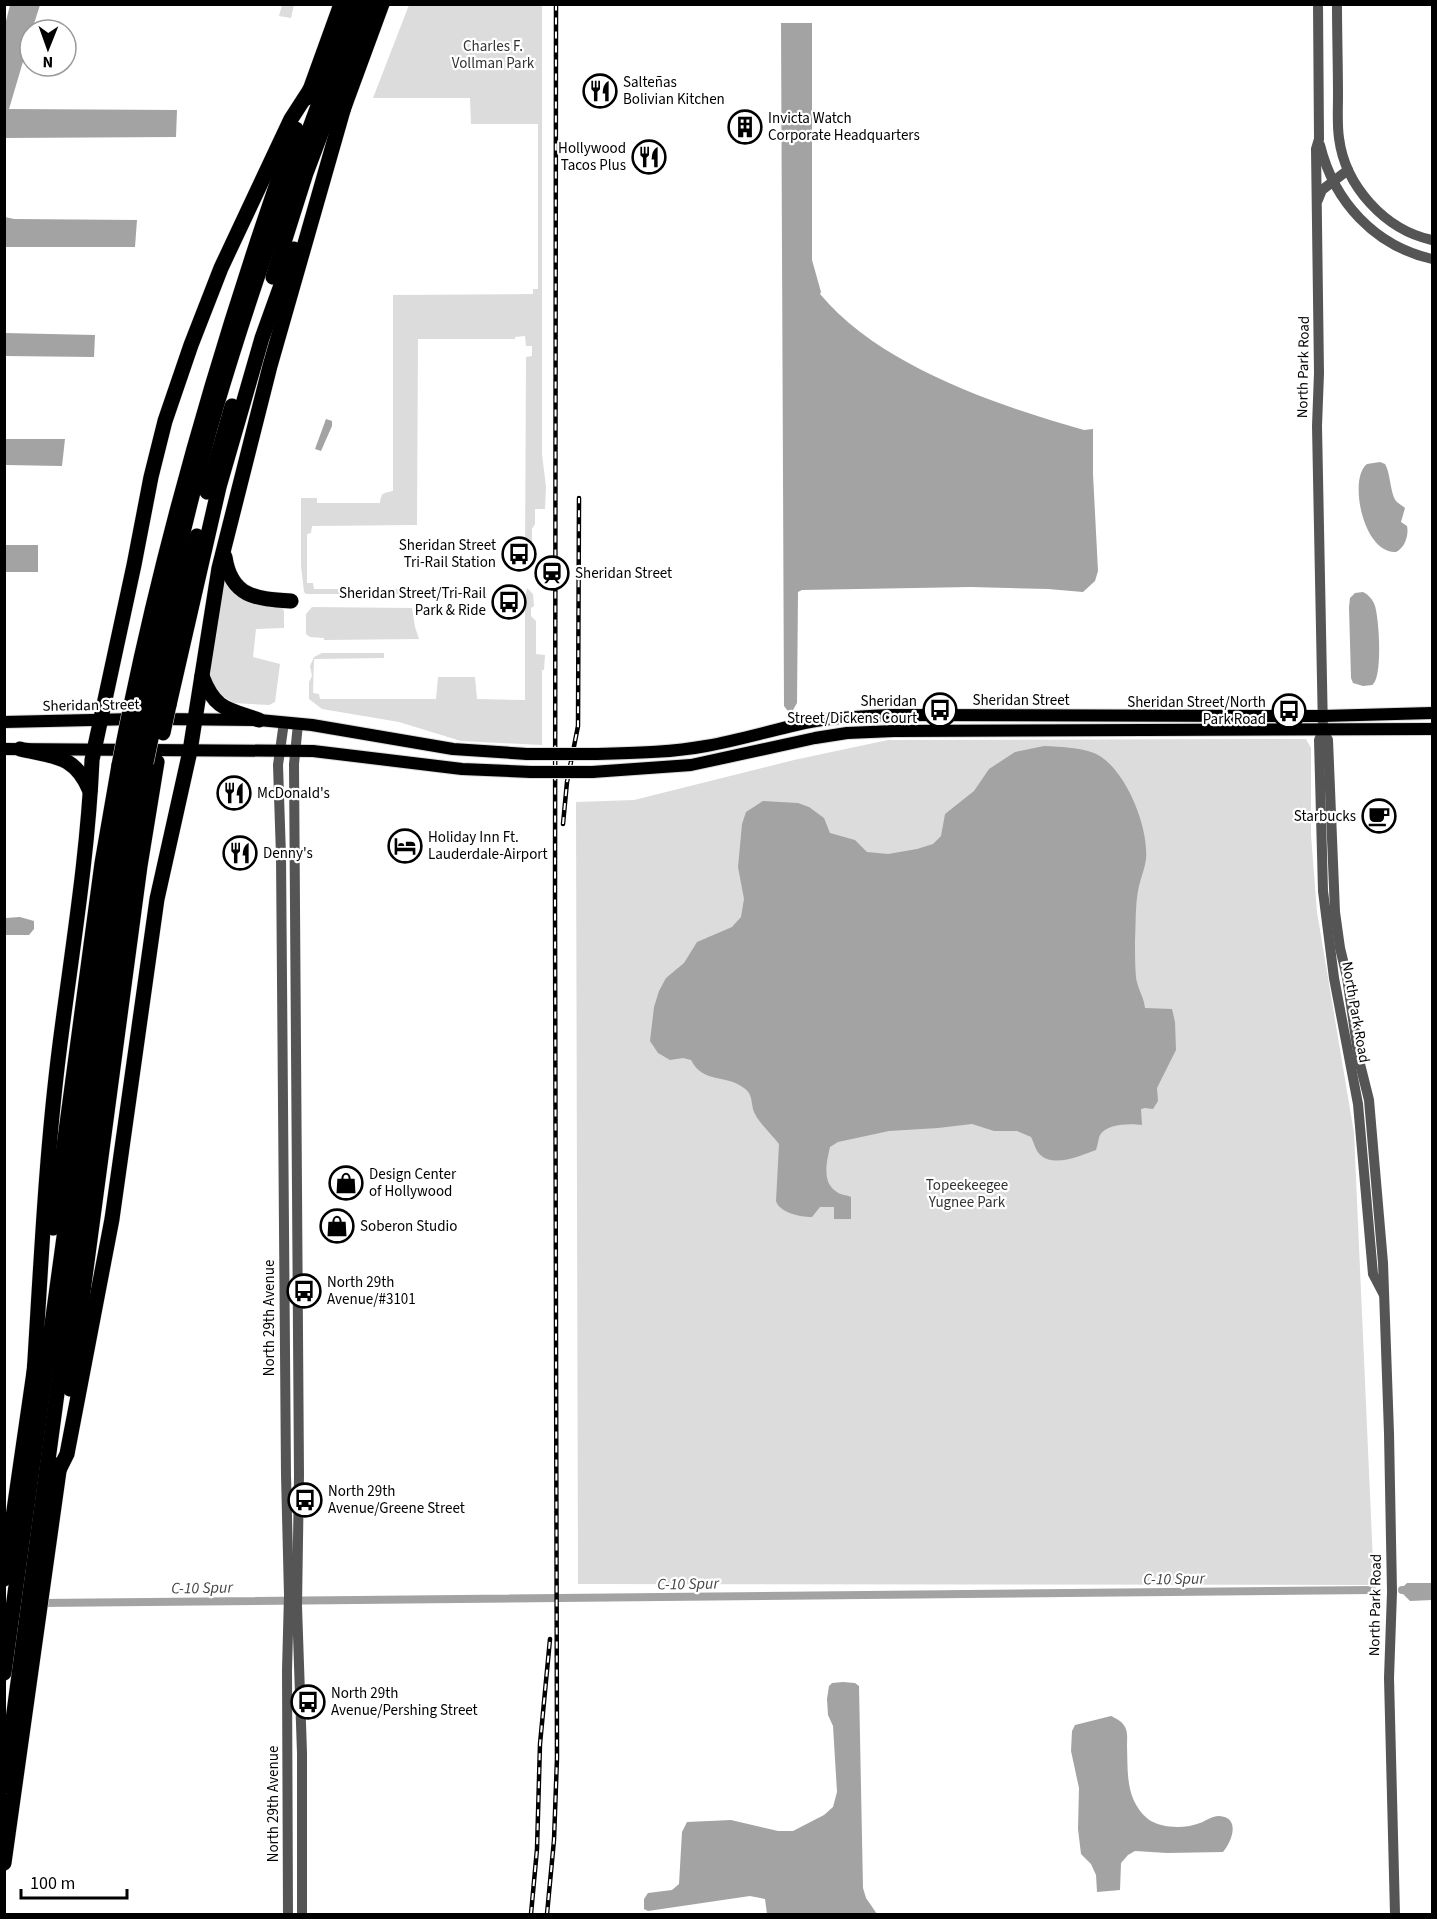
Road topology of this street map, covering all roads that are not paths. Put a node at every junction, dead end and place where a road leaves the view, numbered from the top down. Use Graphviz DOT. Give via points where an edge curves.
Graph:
graph roads {
  1 [pos="341,4"];
  2 [pos="356,4"];
  3 [pos="370,4"];
  4 [pos="382,4"];
  5 [pos="1318,4"];
  6 [pos="1337,4"];
  7 [pos="311,88"];
  8 [pos="346,100"];
  9 [pos="1319,138"];
  10 [pos="1348,170"];
  11 [pos="1333,182"];
  12 [pos="1318,200"];
  13 [pos="1432,240"];
  14 [pos="1432,259"];
  15 [pos="224,551"];
  16 [pos="291,601"];
  17 [pos="202,676"];
  18 [pos="151,705"];
  19 [pos="1432,713"];
  20 [pos="1323,716"];
  21 [pos="100,719"];
  22 [pos="194,720"];
  23 [pos="260,720"];
  24 [pos="4,722"];
  25 [pos="284,722"];
  26 [pos="298,724"];
  27 [pos="1432,729"];
  28 [pos="1323,731"];
  29 [pos="4,749"];
  30 [pos="20,749"];
  31 [pos="94,750"];
  32 [pos="190,750"];
  33 [pos="280,750"];
  34 [pos="296,750"];
  35 [pos="139,764"];
  36 [pos="91,792"];
  37 [pos="34,1374"];
  38 [pos="58,1472"];
  39 [pos="24,1584"];
  40 [pos="293,1601"];
  41 [pos="26,1620"];
  42 [pos="4,1673"];
  43 [pos="4,1786"];
  44 [pos="4,1863"];
  45 [pos="288,1914"];
  46 [pos="302,1914"];
  47 [pos="1395,1914"];
  1 -- 7 [label="highway"];
  2 -- 18 [label="highway" via="275,221 220,396 170,585"];
  3 -- 18 [label="highway" via="306,173 217,453 175,626"];
  4 -- 8 [label="highway"];
  5 -- 9 [label="street, North Park Road"];
  6 -- 10 [label="street" via="1339,138"];
  7 -- 18 [label="highway" via="256,242 188,466 152,604"];
  7 -- 21 [label="highway" via="291,119 221,268 190,345 151,477"];
  8 -- 15 [label="highway" via="270,366"];
  8 -- 18 [label="highway" via="262,338"];
  9 -- 11 [label="street"];
  9 -- 12 [label="street, North Park Road"];
  10 -- 11 [label="street"];
  10 -- 13 [label="street" via="1376,210 1410,232"];
  11 -- 12 [label="street" via="1322,190"];
  11 -- 14 [label="street" via="1358,218 1382,239"];
  12 -- 20 [label="street, North Park Road" via="1317,426"];
  15 -- 16 [label="highway" via="228,573 244,592"];
  15 -- 17 [label="highway"];
  17 -- 22 [label="highway"];
  17 -- 23 [label="highway" via="218,704"];
  18 -- 35 [label="highway, bridge"];
  18 -- 35 [label="highway, bridge"];
  19 -- 20 [label="main road, Sheridan Street"];
  20 -- 26 [label="main road, Sheridan Street, bridge" via="845,717 698,747 591,754 453,749"];
  20 -- 28 [label="street, North Park Road"];
  21 -- 22 [label="main road, Sheridan Street"];
  21 -- 24 [label="main road, Sheridan Street"];
  21 -- 31 [label="highway"];
  22 -- 23 [label="main road, Sheridan Street"];
  22 -- 32 [label="highway"];
  23 -- 25 [label="main road, Sheridan Street"];
  25 -- 26 [label="main road, Sheridan Street"];
  25 -- 33 [label="street, North 29th Avenue"];
  26 -- 34 [label="street, North 29th Avenue"];
  27 -- 28 [label="main road, Sheridan Street"];
  28 -- 34 [label="main road, Sheridan Street, bridge" via="847,733 691,765 592,772 462,769"];
  28 -- 47 [label="street, North Park Road" via="1328,740 1335,912 1369,1100 1384,1295 1390,1456 1389,1678"];
  29 -- 30 [label="main road, Sheridan Street"];
  30 -- 31 [label="main road, Sheridan Street"];
  30 -- 36 [label="highway" via="72,764"];
  31 -- 32 [label="main road, Sheridan Street"];
  31 -- 36 [label="highway"];
  32 -- 33 [label="main road, Sheridan Street"];
  32 -- 38 [label="highway" via="158,899 126,1129 92,1329 67,1454"];
  33 -- 34 [label="main road, Sheridan Street"];
  33 -- 40 [label="street, North 29th Avenue" via="285,1464"];
  34 -- 40 [label="street, North 29th Avenue" via="300,1475"];
  35 -- 37 [label="highway" via="100,874"];
  35 -- 38 [label="highway" via="140,866"];
  35 -- 39 [label="highway" via="128,868"];
  36 -- 37 [label="highway" via="53,1116"];
  37 -- 39 [label="highway"];
  38 -- 39 [label="highway"];
  39 -- 41 [label="highway"];
  39 -- 41 [label="highway"];
  40 -- 45 [label="street, North 29th Avenue" via="287,1670"];
  40 -- 46 [label="street, North 29th Avenue" via="302,1753"];
  41 -- 42 [label="highway"];
  41 -- 43 [label="highway"];
  41 -- 44 [label="highway"];
}
